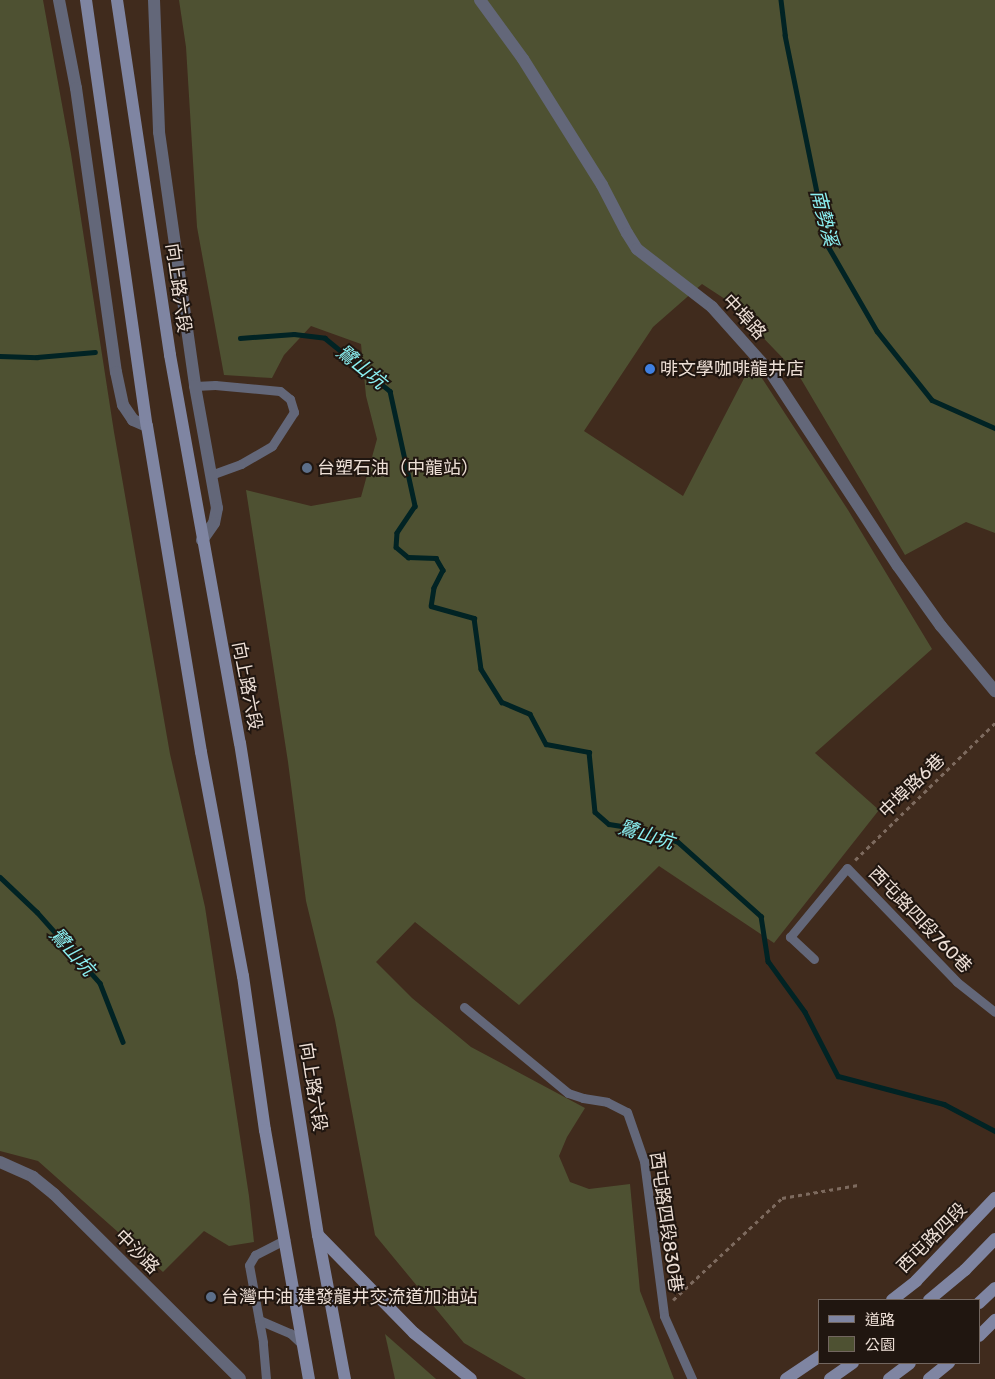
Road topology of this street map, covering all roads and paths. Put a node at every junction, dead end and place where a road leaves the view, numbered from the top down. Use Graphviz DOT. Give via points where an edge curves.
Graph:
graph roads {
  1 [pos="59,0"];
  2 [pos="86,0"];
  3 [pos="117,0"];
  4 [pos="154,0"];
  5 [pos="480,0"];
  6 [pos="194,386"];
  7 [pos="146,426"];
  8 [pos="210,475"];
  9 [pos="202,540"];
  10 [pos="995,691"];
  11 [pos="995,723"];
  12 [pos="847,868"];
  13 [pos="814,959"];
  14 [pos="464,1007"];
  15 [pos="995,1012"];
  16 [pos="0,1162"];
  17 [pos="858,1185"];
  18 [pos="995,1198"];
  19 [pos="318,1235"];
  20 [pos="995,1239"];
  21 [pos="285,1240"];
  22 [pos="995,1288"];
  23 [pos="893,1299"];
  24 [pos="930,1299"];
  25 [pos="980,1302"];
  26 [pos="663,1309"];
  27 [pos="259,1320"];
  28 [pos="995,1320"];
  29 [pos="980,1335"];
  30 [pos="304,1347"];
  31 [pos="818,1358"];
  32 [pos="852,1364"];
  33 [pos="909,1364"];
  34 [pos="948,1364"];
  35 [pos="240,1379"];
  36 [pos="266,1379"];
  37 [pos="309,1379"];
  38 [pos="345,1379"];
  39 [pos="471,1379"];
  40 [pos="692,1379"];
  41 [pos="786,1379"];
  42 [pos="830,1379"];
  43 [pos="890,1379"];
  44 [pos="929,1379"];
  1 -- 7 [label="street" via="76,88 116,372 123,406 133,420"];
  2 -- 7 [label="main road"];
  3 -- 9 [label="main road, 向上路六段" via="170,355"];
  4 -- 6 [label="street" via="159,132"];
  5 -- 10 [label="street, 中埠路" via="523,58 602,185 637,249 712,307 771,373 940,626"];
  6 -- 8 [label="street"];
  6 -- 8 [label="lane" via="280,391 290,399 294,412 272,446 241,464"];
  7 -- 21 [label="main road" via="243,976"];
  8 -- 9 [label="street" via="217,508 214,523"];
  9 -- 19 [label="main road, 向上路六段" via="254,829"];
  11 -- 12 [label="path, 中埠路6巷"];
  12 -- 13 [label="lane" via="790,937"];
  12 -- 15 [label="lane, 西屯路四段760巷" via="956,982"];
  14 -- 26 [label="lane, 西屯路四段830巷" via="568,1093 607,1102 627,1112 644,1161"];
  16 -- 35 [label="street, 中沙路" via="33,1177 54,1194"];
  17 -- 26 [label="path" via="782,1198"];
  18 -- 23 [label="main road, 西屯路四段" via="916,1281"];
  19 -- 38 [label="main road, 向上路六段"];
  19 -- 39 [label="main road" via="414,1333"];
  20 -- 24 [label="main road"];
  21 -- 27 [label="lane" via="255,1255 249,1265"];
  21 -- 30 [label="main road"];
  22 -- 25 [label="main road"];
  26 -- 40 [label="lane, 西屯路四段830巷"];
  27 -- 30 [label="lane" via="290,1333"];
  27 -- 36 [label="lane"];
  28 -- 29 [label="main road"];
  30 -- 37 [label="main road"];
  31 -- 41 [label="main road"];
  32 -- 42 [label="main road"];
  33 -- 43 [label="main road"];
  34 -- 44 [label="main road"];
}
